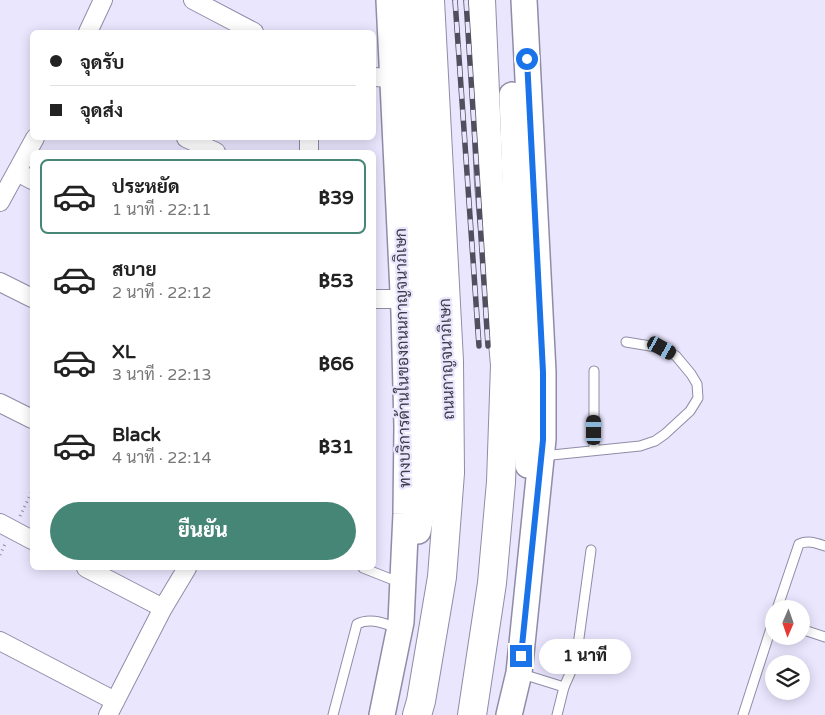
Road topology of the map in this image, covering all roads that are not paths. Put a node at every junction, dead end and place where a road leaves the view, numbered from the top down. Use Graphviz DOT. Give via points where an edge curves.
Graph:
graph roads {
  1 [pos="103,0"];
  2 [pos="389,0"];
  3 [pos="412,0"];
  4 [pos="430,0"];
  5 [pos="481,0"];
  6 [pos="508,0"];
  7 [pos="524,0"];
  8 [pos="199,2"];
  9 [pos="89,30"];
  10 [pos="250,30"];
  11 [pos="383,78"];
  12 [pos="34,140"];
  13 [pos="190,140"];
  14 [pos="212,150"];
  15 [pos="17,172"];
  16 [pos="30,179"];
  17 [pos="0,202"];
  18 [pos="0,282"];
  19 [pos="30,297"];
  20 [pos="376,299"];
  21 [pos="403,299"];
  22 [pos="626,342"];
  23 [pos="594,371"];
  24 [pos="0,403"];
  25 [pos="30,419"];
  26 [pos="594,450"];
  27 [pos="542,456"];
  28 [pos="6,526"];
  29 [pos="30,539"];
  30 [pos="825,546"];
  31 [pos="533,550"];
  32 [pos="592,550"];
  33 [pos="90,570"];
  34 [pos="186,570"];
  35 [pos="368,570"];
  36 [pos="401,583"];
  37 [pos="780,600"];
  38 [pos="164,608"];
  39 [pos="400,625"];
  40 [pos="810,633"];
  41 [pos="825,637"];
  42 [pos="0,641"];
  43 [pos="766,645"];
  44 [pos="519,673"];
  45 [pos="564,687"];
  46 [pos="112,708"];
  47 [pos="333,715"];
  48 [pos="382,715"];
  49 [pos="417,715"];
  50 [pos="472,715"];
  51 [pos="509,715"];
  52 [pos="557,715"];
  53 [pos="744,715"];
  1 -- 9 [label="street"];
  2 -- 11 [label="main road, ทางบริการด้านในของถนนกาญจนาภิเษก"];
  3 -- 39 [label="main road" via="419,117 428,428 423,507"];
  4 -- 49 [label="highway, ถนนกาญจนาภิเษก" via="449,361 450,473 442,577"];
  5 -- 50 [label="highway" via="489,184 505,365 501,482 493,574"];
  6 -- 31 [label="main road" via="519,299"];
  7 -- 27 [label="main road" via="543,372"];
  8 -- 10 [label="street"];
  11 -- 21 [label="main road, ทางบริการด้านในของถนนกาญจนาภิเษก"];
  12 -- 15 [label="street"];
  13 -- 14 [label="street"];
  15 -- 16 [label="street"];
  15 -- 17 [label="street"];
  18 -- 19 [label="street"];
  20 -- 21 [label="street"];
  21 -- 36 [label="main road, ทางบริการด้านในของถนนกาญจนาภิเษก" via="407,428"];
  22 -- 26 [label="lane" via="662,348 676,356 697,384 698,398 690,411 654,441 640,446"];
  23 -- 26 [label="lane"];
  24 -- 25 [label="street"];
  26 -- 27 [label="lane"];
  27 -- 31 [label="main road"];
  28 -- 29 [label="street"];
  30 -- 37 [label="lane" via="814,542 799,544"];
  31 -- 44 [label="main road"];
  32 -- 45 [label="lane" via="576,660"];
  33 -- 38 [label="street"];
  34 -- 38 [label="street"];
  35 -- 36 [label="lane"];
  36 -- 39 [label="main road, ทางบริการด้านในของถนนกาญจนาภิเษก"];
  38 -- 46 [label="street"];
  39 -- 47 [label="lane" via="364,620 357,624"];
  39 -- 48 [label="main road, ทางบริการด้านในของถนนกาญจนาภิเษก"];
  40 -- 41 [label="lane"];
  42 -- 46 [label="street"];
  43 -- 53 [label="lane"];
  44 -- 45 [label="lane"];
  44 -- 51 [label="main road"];
  45 -- 52 [label="lane"];
}
